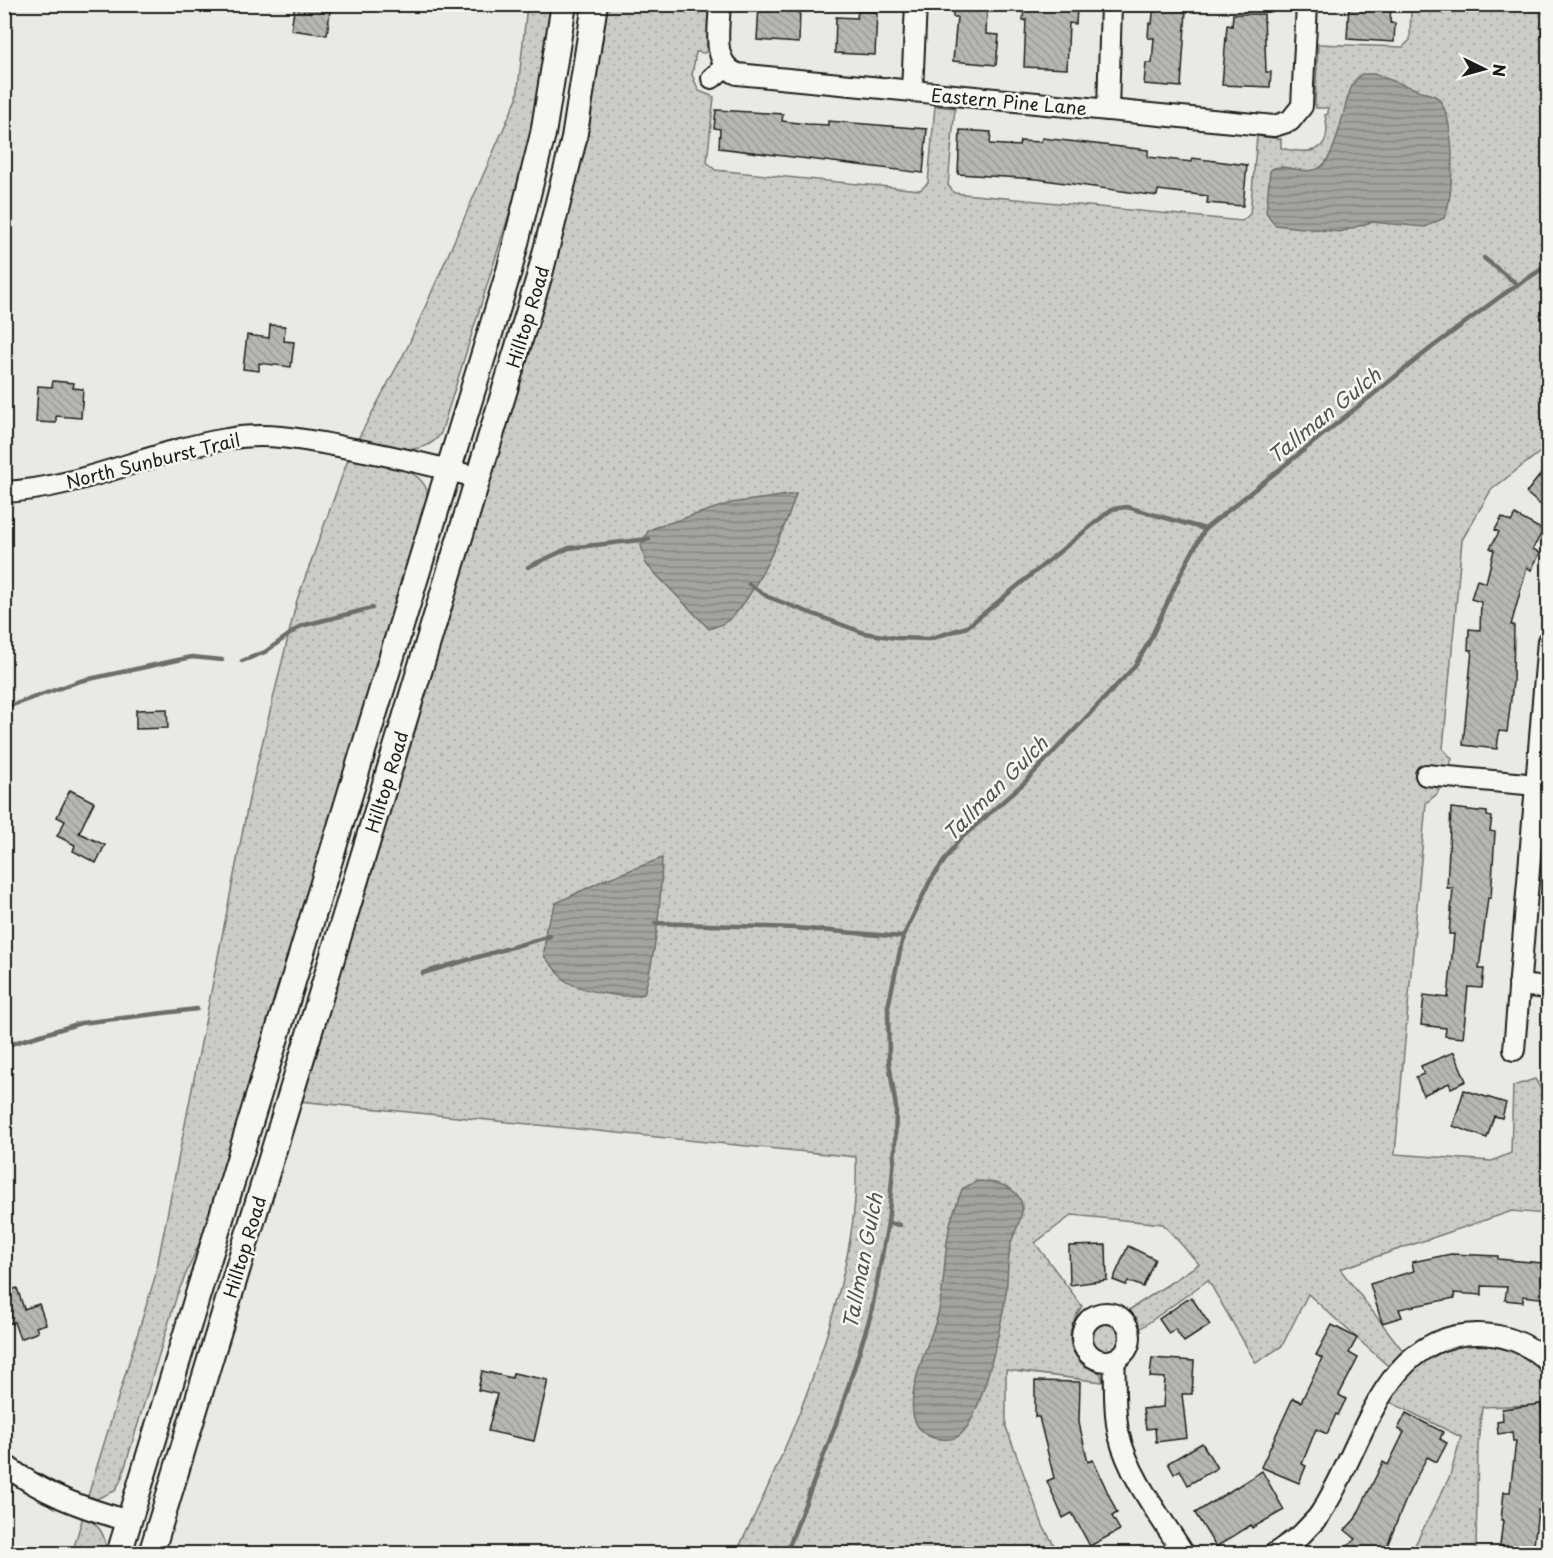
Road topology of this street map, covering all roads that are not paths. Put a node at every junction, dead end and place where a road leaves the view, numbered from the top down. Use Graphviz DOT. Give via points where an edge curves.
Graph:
graph roads {
  1 [pos="564,4"];
  2 [pos="595,4"];
  3 [pos="720,4"];
  4 [pos="916,4"];
  5 [pos="1111,4"];
  6 [pos="1307,4"];
  7 [pos="912,91"];
  8 [pos="1108,110"];
  9 [pos="449,470"];
  10 [pos="478,478"];
  11 [pos="4,492"];
  12 [pos="1548,641"];
  13 [pos="1426,775"];
  14 [pos="1542,785"];
  15 [pos="1519,986"];
  16 [pos="1548,988"];
  17 [pos="1514,1050"];
  18 [pos="1114,1360"];
  19 [pos="1548,1362"];
  20 [pos="4,1464"];
  21 [pos="129,1521"];
  22 [pos="119,1554"];
  23 [pos="151,1554"];
  24 [pos="1184,1554"];
  25 [pos="1274,1554"];
  1 -- 9 [label="main road, Hilltop Road" via="527,203"];
  2 -- 10 [label="main road, Hilltop Road" via="578,115 555,221"];
  3 -- 7 [label="street, Eastern Pine Lane" via="719,72"];
  4 -- 7 [label="street"];
  5 -- 8 [label="street"];
  6 -- 8 [label="street, Eastern Pine Lane" via="1299,125"];
  7 -- 8 [label="street, Eastern Pine Lane"];
  9 -- 10 [label="street, North Sunburst Trail"];
  9 -- 11 [label="street, North Sunburst Trail" via="297,438 254,435 206,443 78,480"];
  9 -- 21 [label="main road, Hilltop Road"];
  10 -- 23 [label="main road, Hilltop Road"];
  12 -- 14 [label="street"];
  13 -- 14 [label="street"];
  14 -- 15 [label="street"];
  15 -- 16 [label="street"];
  15 -- 17 [label="street"];
  18 -- 24 [label="street" via="1116,1419 1122,1446"];
  19 -- 25 [label="street" via="1516,1341 1485,1334 1447,1339 1419,1352 1390,1379 1318,1517"];
  20 -- 21 [label="street" via="52,1495"];
  21 -- 22 [label="main road, Hilltop Road"];
}
